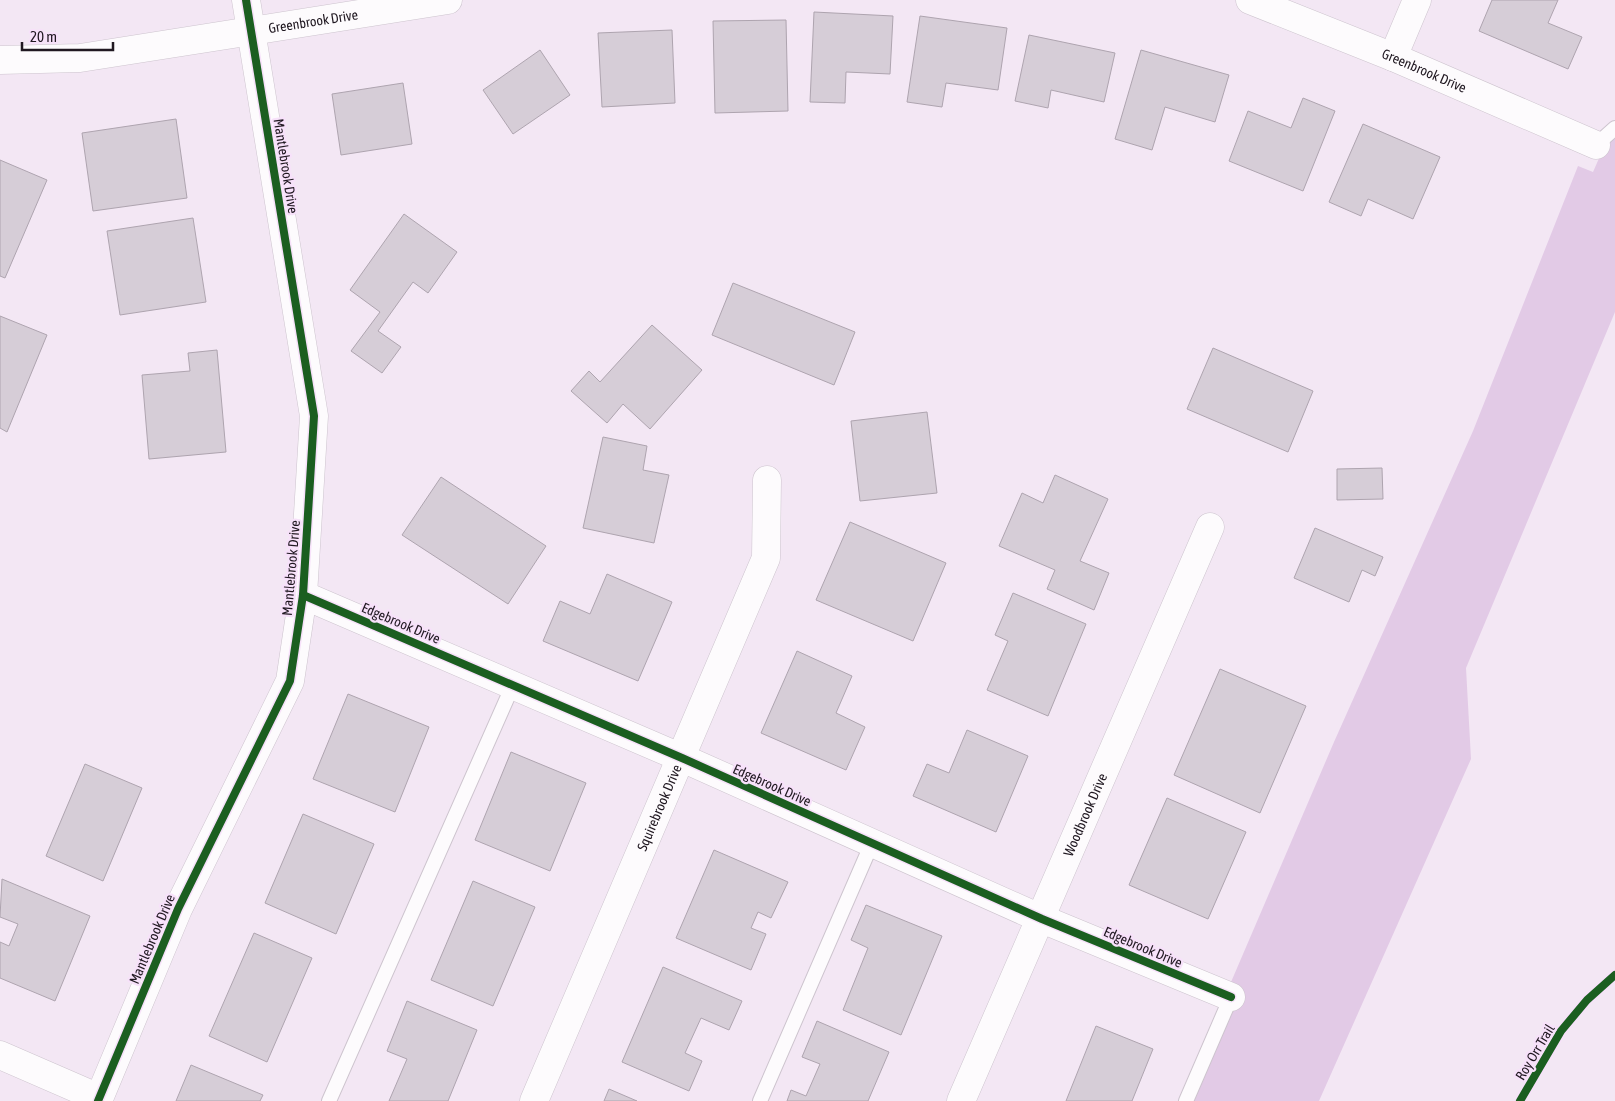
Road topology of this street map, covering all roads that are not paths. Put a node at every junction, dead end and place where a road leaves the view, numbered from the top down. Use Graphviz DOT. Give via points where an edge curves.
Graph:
graph roads {
  1 [pos="246,0"];
  2 [pos="448,0"];
  3 [pos="1250,0"];
  4 [pos="1417,0"];
  5 [pos="252,29"];
  6 [pos="1393,57"];
  7 [pos="0,60"];
  8 [pos="1606,136"];
  9 [pos="767,480"];
  10 [pos="1210,527"];
  11 [pos="303,595"];
  12 [pos="513,685"];
  13 [pos="682,758"];
  14 [pos="872,843"];
  15 [pos="1042,919"];
  16 [pos="1231,997"];
  17 [pos="0,1055"];
  18 [pos="98,1100"];
  19 [pos="329,1101"];
  20 [pos="534,1101"];
  21 [pos="760,1101"];
  22 [pos="961,1101"];
  23 [pos="1186,1101"];
  1 -- 5 [label="street, Mantlebrook Drive"];
  2 -- 5 [label="street, Greenbrook Drive"];
  3 -- 6 [label="street, Greenbrook Drive"];
  4 -- 6 [label="street"];
  5 -- 7 [label="street, Greenbrook Drive" via="80,58"];
  5 -- 11 [label="street, Mantlebrook Drive" via="314,416"];
  6 -- 8 [label="street, Greenbrook Drive"];
  9 -- 13 [label="street, Squirebrook Drive" via="766,558"];
  10 -- 15 [label="street, Woodbrook Drive"];
  11 -- 12 [label="street, Edgebrook Drive"];
  11 -- 18 [label="street, Mantlebrook Drive" via="290,681 178,909"];
  12 -- 13 [label="street, Edgebrook Drive"];
  12 -- 19 [label="lane"];
  13 -- 14 [label="street, Edgebrook Drive"];
  13 -- 20 [label="street, Squirebrook Drive"];
  14 -- 15 [label="street, Edgebrook Drive"];
  14 -- 21 [label="lane"];
  15 -- 16 [label="street, Edgebrook Drive"];
  15 -- 22 [label="street, Woodbrook Drive"];
  16 -- 23 [label="lane, Edgebrook Drive"];
  17 -- 18 [label="street"];
}
